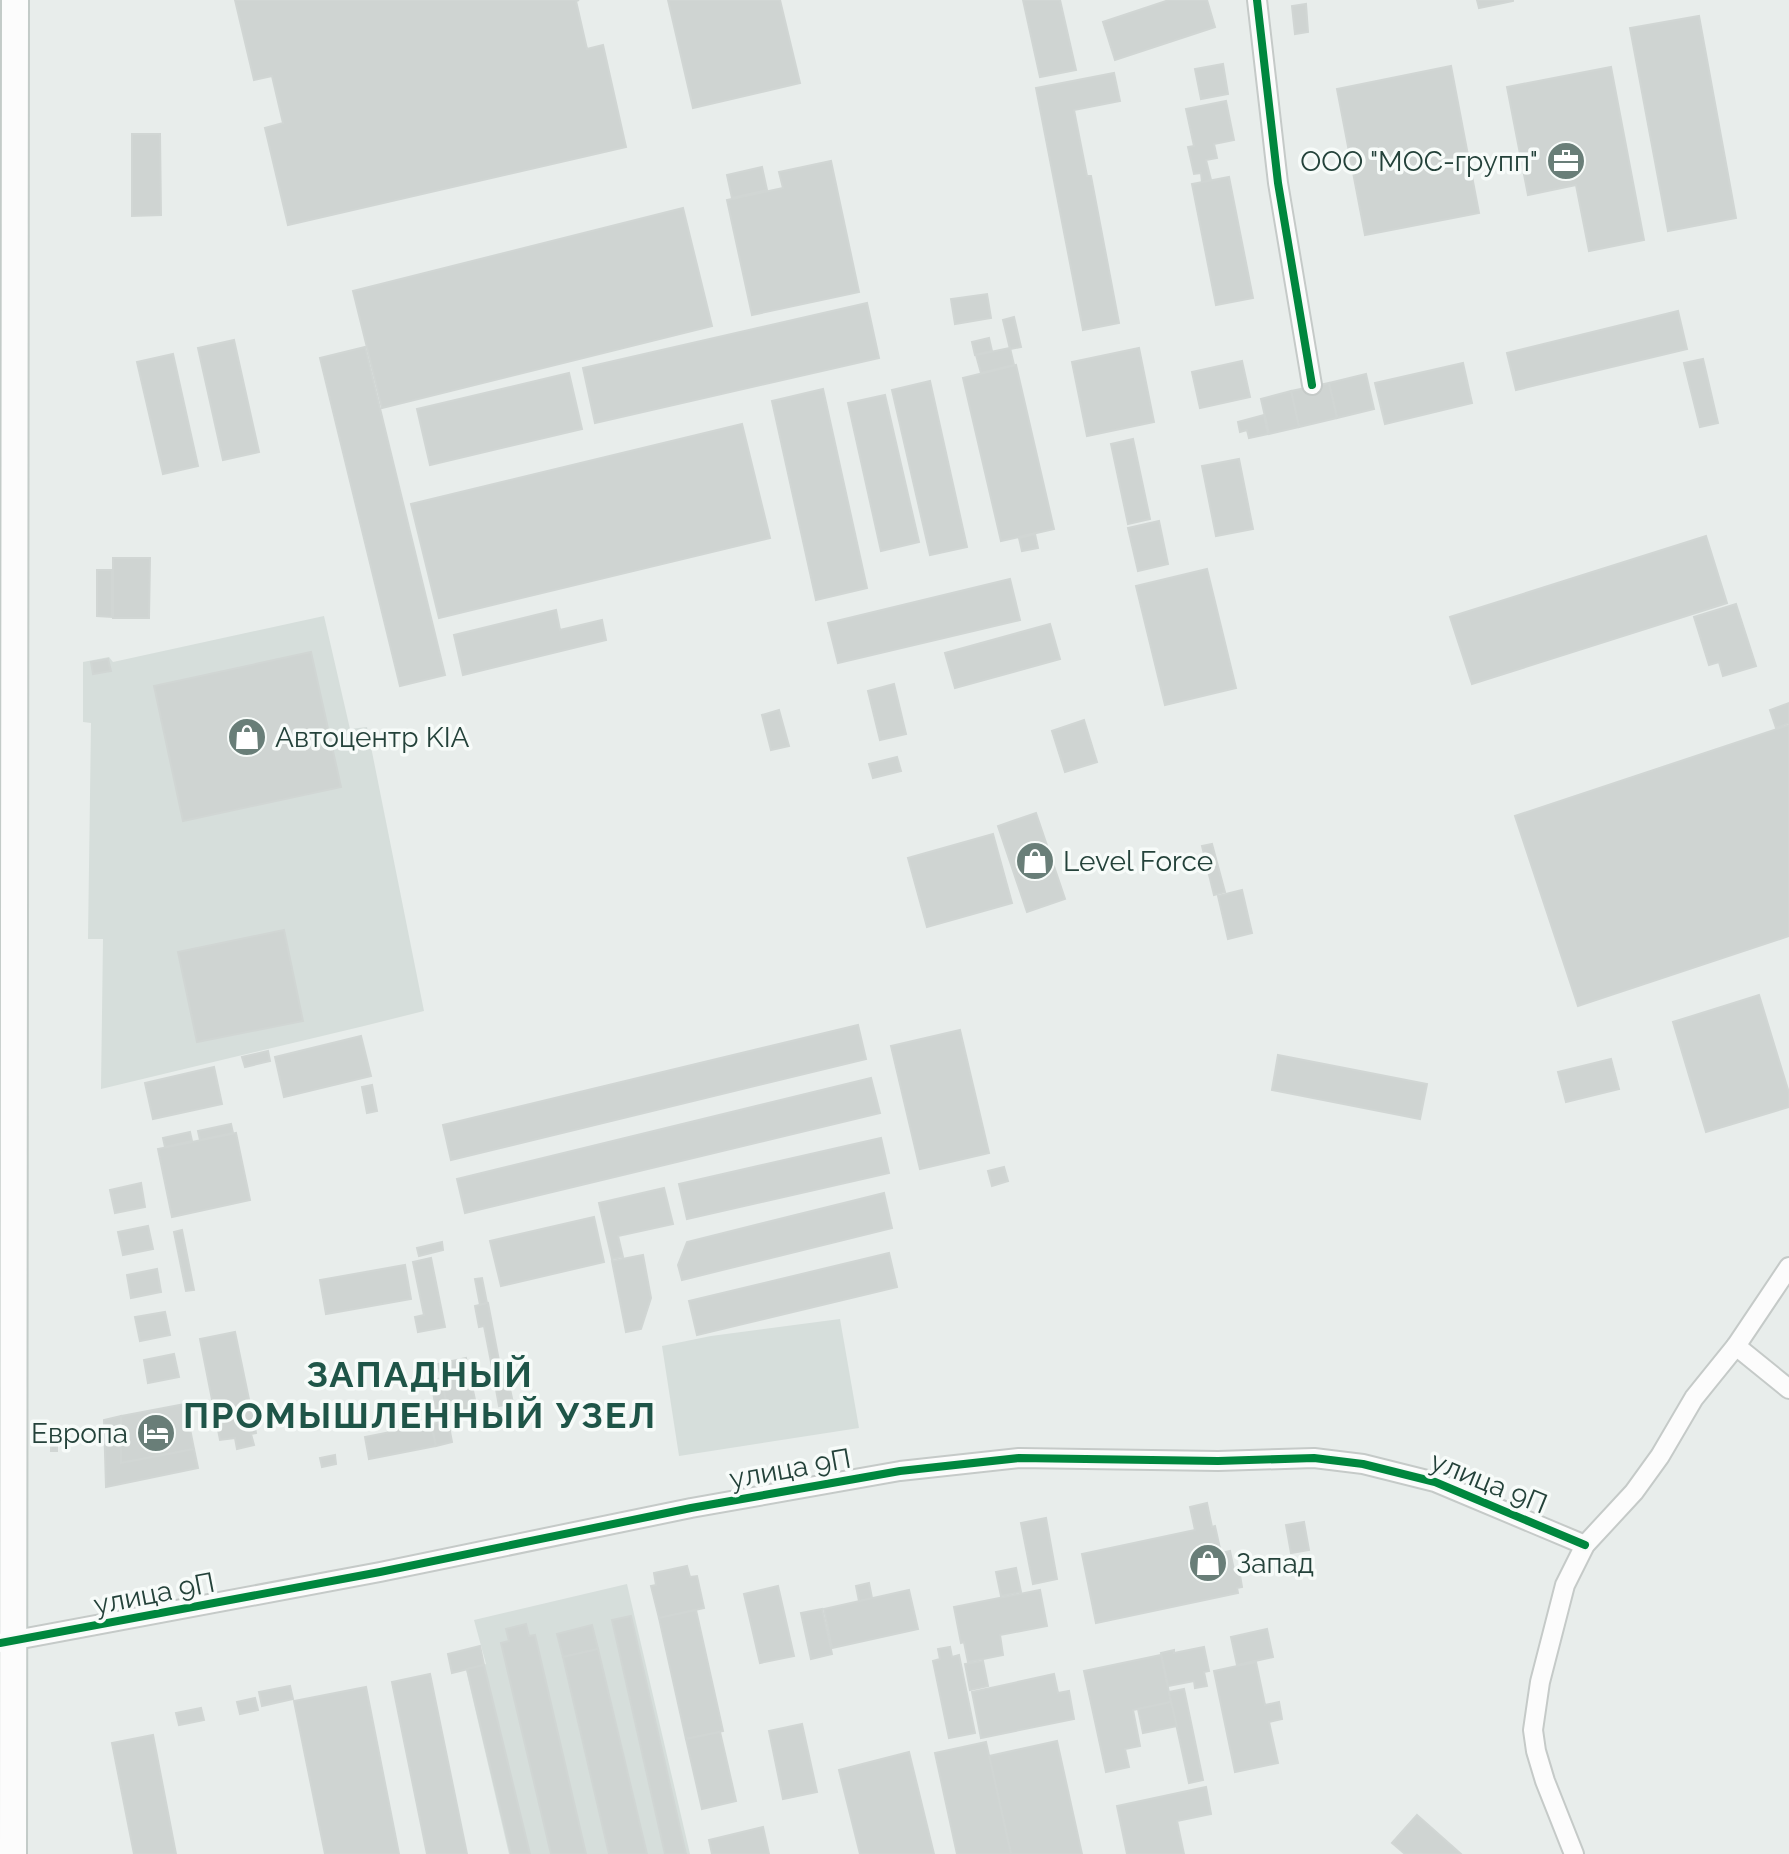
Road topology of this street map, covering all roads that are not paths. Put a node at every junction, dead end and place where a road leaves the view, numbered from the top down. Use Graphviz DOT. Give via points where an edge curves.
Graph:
graph roads {
  1 [pos="15,0"];
  2 [pos="1257,0"];
  3 [pos="1312,385"];
  4 [pos="1789,1267"];
  5 [pos="1736,1346"];
  6 [pos="1789,1389"];
  7 [pos="1585,1545"];
  8 [pos="7,1642"];
  9 [pos="13,1854"];
  10 [pos="1574,1854"];
  1 -- 8 [label="main road"];
  2 -- 3 [label="street" via="1278,183"];
  4 -- 5 [label="street"];
  5 -- 6 [label="street"];
  5 -- 7 [label="street" via="1694,1398 1634,1492"];
  7 -- 8 [label="street, улица 9П" via="1435,1482 1363,1464 1314,1458 1019,1458 900,1471 691,1508"];
  7 -- 10 [label="street" via="1565,1585 1533,1730 1545,1781"];
  8 -- 9 [label="main road"];
}
